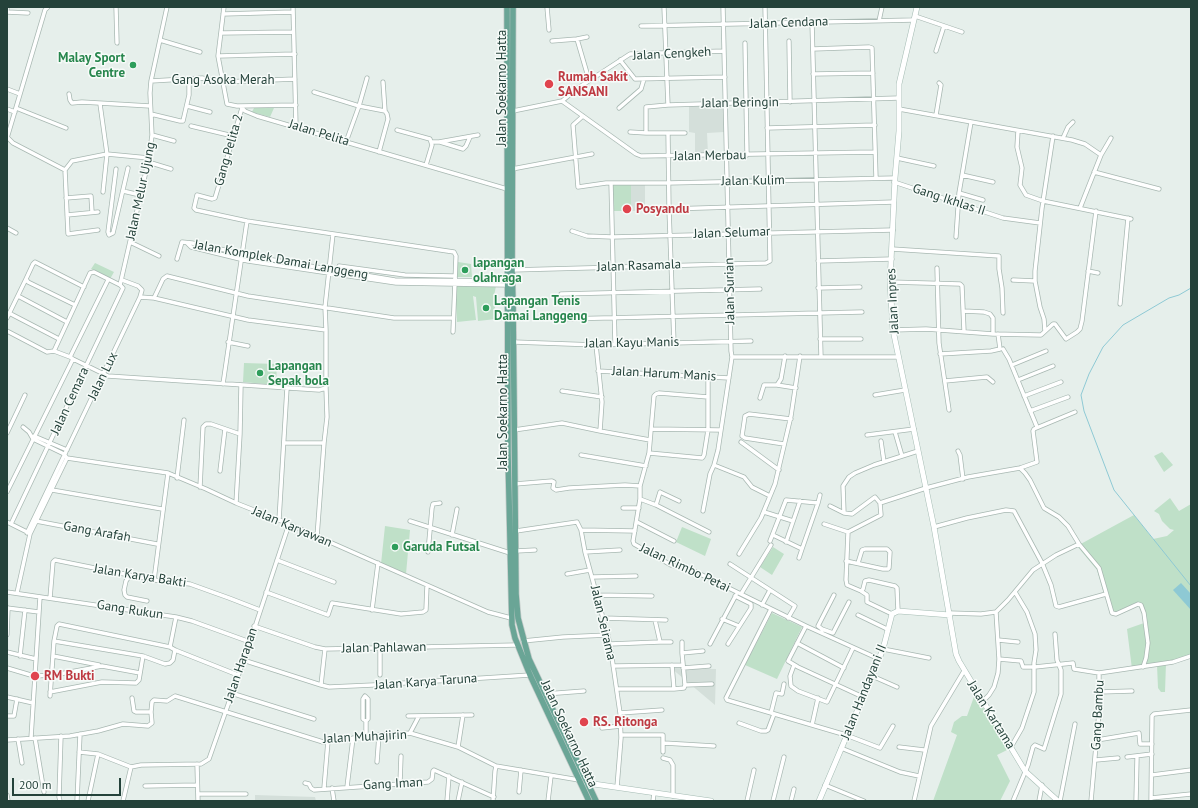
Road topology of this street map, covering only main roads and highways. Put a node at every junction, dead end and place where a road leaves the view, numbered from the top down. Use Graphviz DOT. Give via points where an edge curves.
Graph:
graph roads {
  1 [pos="507,7"];
  2 [pos="513,7"];
  3 [pos="917,7"];
  4 [pos="510,85"];
  5 [pos="508,453"];
  6 [pos="515,454"];
  7 [pos="513,552"];
  8 [pos="949,614"];
  9 [pos="545,698"];
  10 [pos="587,783"];
  11 [pos="692,800"];
  12 [pos="702,800"];
  13 [pos="589,801"];
  14 [pos="596,801"];
  15 [pos="711,801"];
  16 [pos="818,801"];
  17 [pos="1059,801"];
  1 -- 4 [label="main road, Jalan Soekarno Hatta"];
  2 -- 4 [label="main road, Jalan Soekarno Hatta"];
  3 -- 8 [label="main road, Jalan Inpres" via="900,78 890,282 893,330 934,527"];
  4 -- 5 [label="main road, Jalan Soekarno Hatta" via="507,189"];
  4 -- 6 [label="main road, Jalan Soekarno Hatta" via="513,111"];
  5 -- 6 [label="main road"];
  5 -- 7 [label="main road, Jalan Soekarno Hatta"];
  6 -- 7 [label="main road, Jalan Soekarno Hatta" via="516,531"];
  7 -- 9 [label="main road, Jalan Soekarno Hatta" via="518,618 529,659"];
  7 -- 9 [label="main road, Jalan Soekarno Hatta" via="511,618 515,638 530,675"];
  8 -- 16 [label="main road, Jalan Handayani II" via="898,611 892,614 883,649"];
  8 -- 17 [label="main road, Jalan Kartama" via="956,654 964,671 1025,771"];
  9 -- 10 [label="main road, Jalan Soekarno Hatta"];
  9 -- 13 [label="main road, Jalan Soekarno Hatta"];
  10 -- 11 [label="main road"];
  10 -- 14 [label="main road, Jalan Soekarno Hatta"];
  11 -- 12 [label="main road"];
  12 -- 15 [label="main road"];
}
